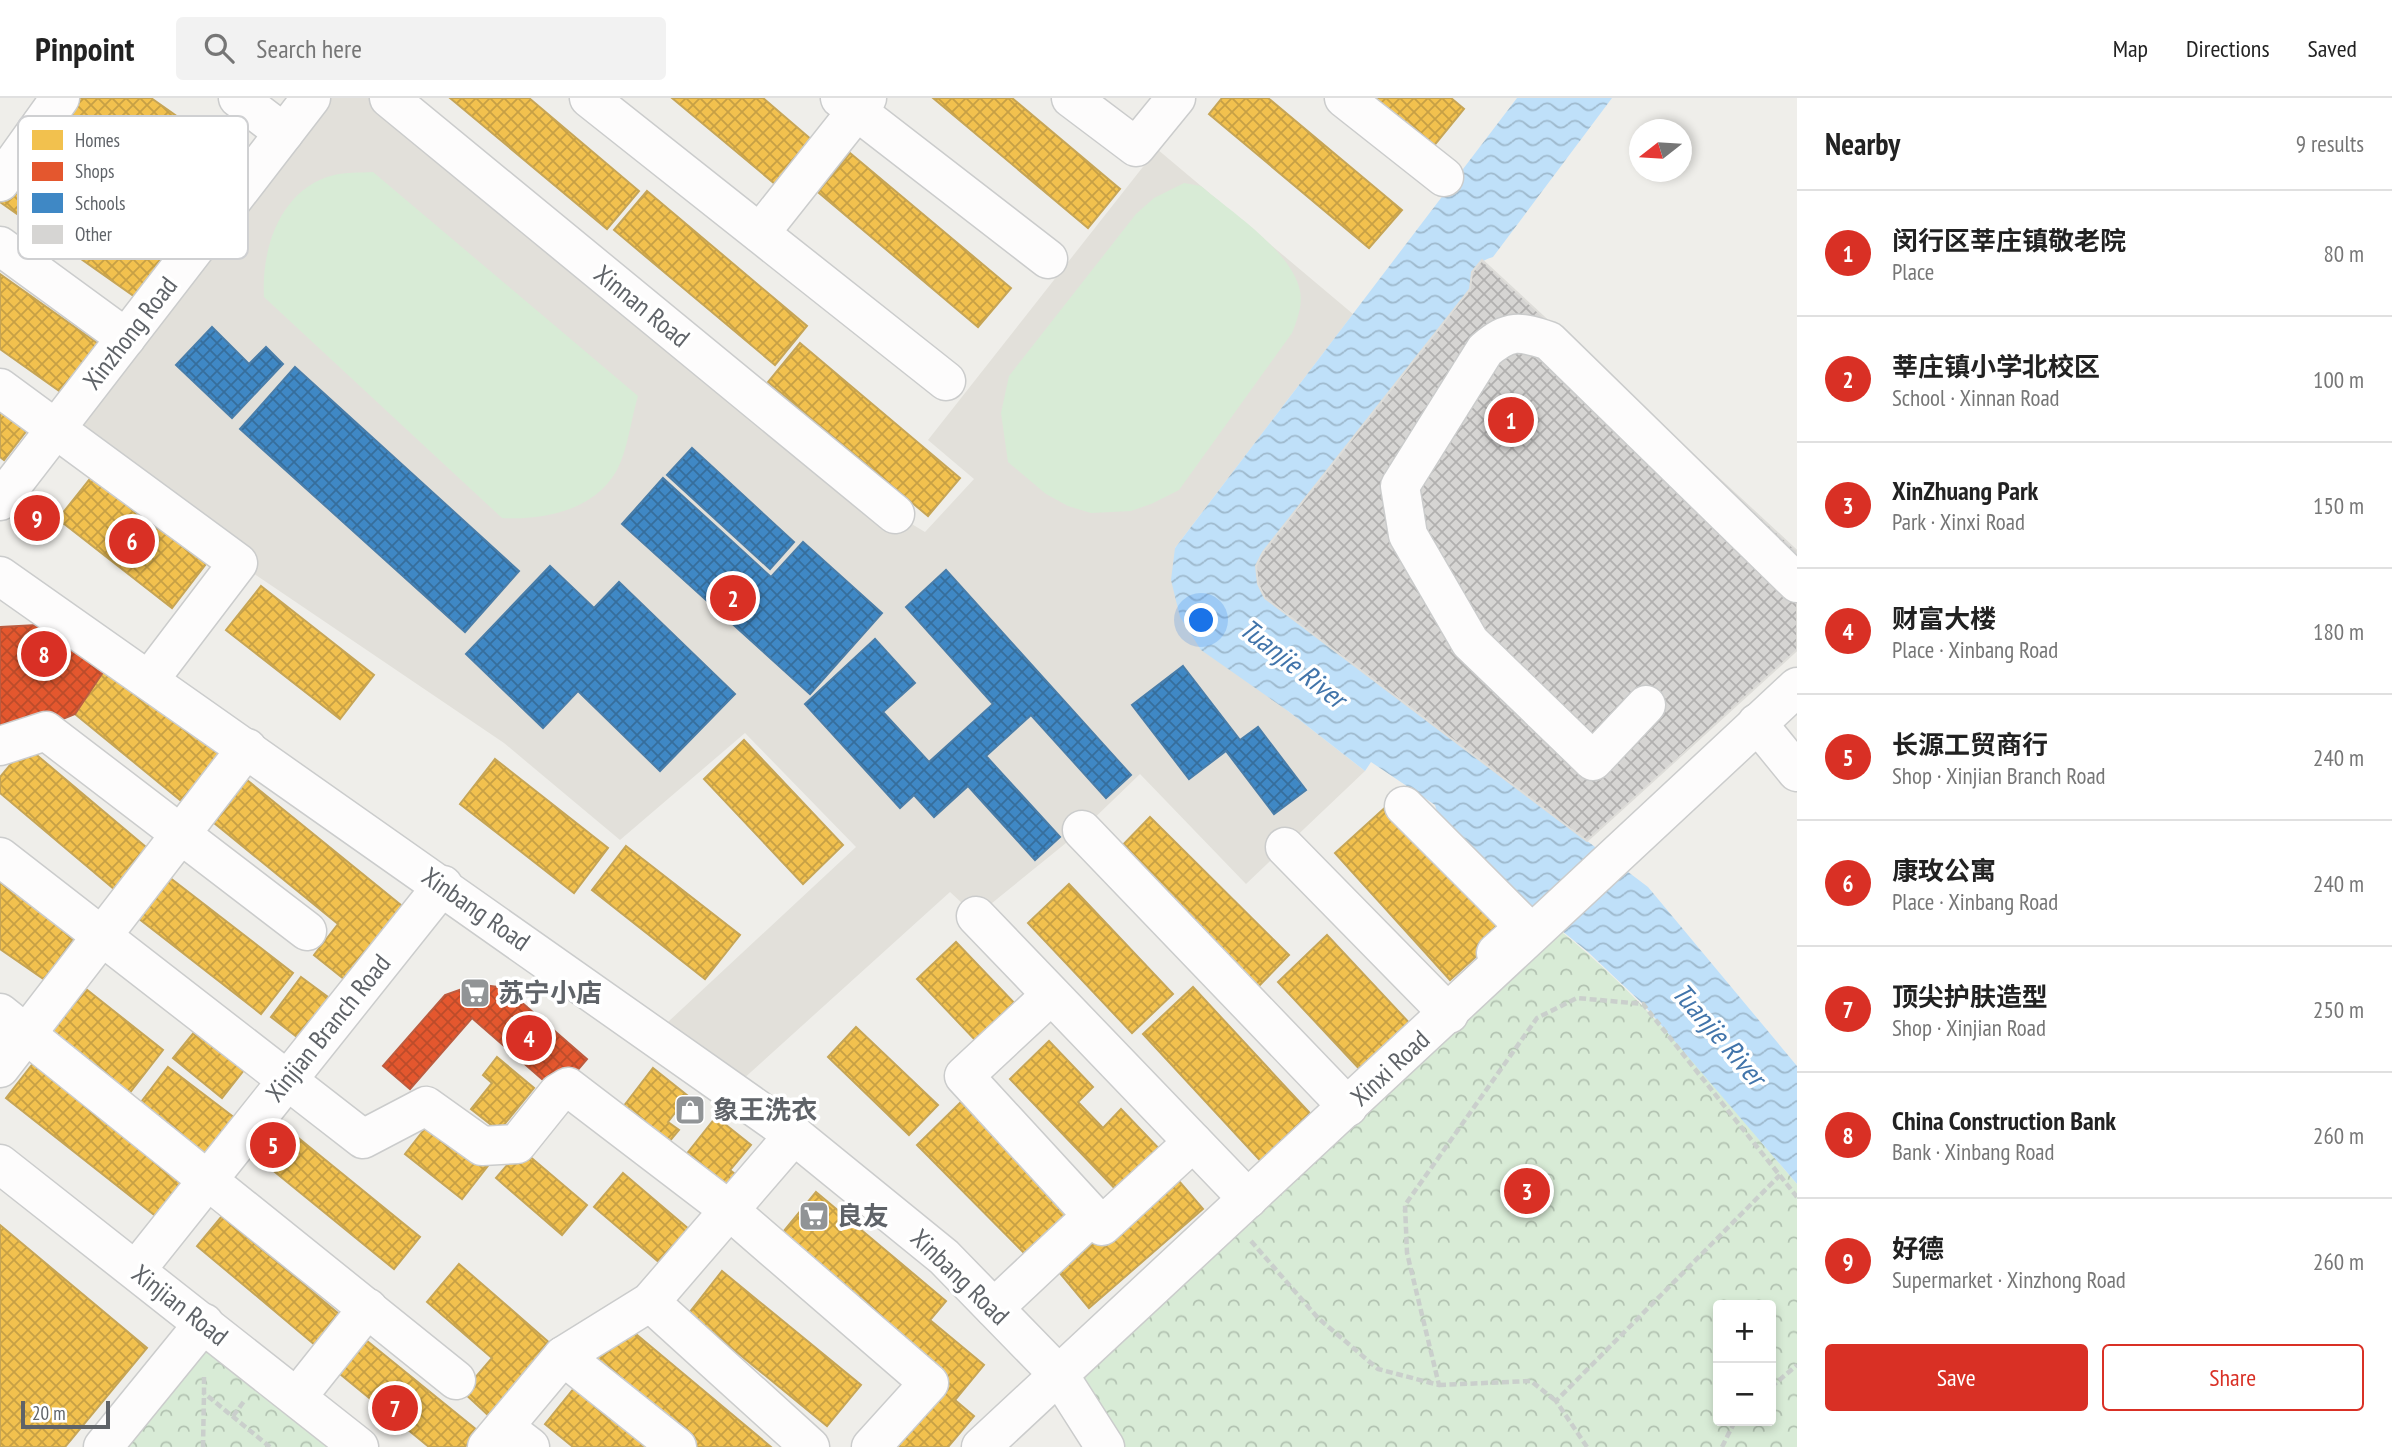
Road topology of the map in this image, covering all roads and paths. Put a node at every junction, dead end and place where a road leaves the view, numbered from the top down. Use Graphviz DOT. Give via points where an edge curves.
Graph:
graph roads {
  1 [pos="238,98"];
  2 [pos="311,98"];
  3 [pos="390,98"];
  4 [pos="1071,98"];
  5 [pos="1176,98"];
  6 [pos="1344,98"];
  7 [pos="595,100"];
  8 [pos="855,102"];
  9 [pos="284,133"];
  10 [pos="18,156"];
  11 [pos="1444,177"];
  12 [pos="248,180"];
  13 [pos="0,182"];
  14 [pos="760,233"];
  15 [pos="0,246"];
  16 [pos="1048,258"];
  17 [pos="187,259"];
  18 [pos="126,338"];
  19 [pos="946,381"];
  20 [pos="0,388"];
  21 [pos="55,430"];
  22 [pos="0,501"];
  23 [pos="895,514"];
  24 [pos="0,576"];
  25 [pos="1797,583"];
  26 [pos="149,680"];
  27 [pos="1646,705"];
  28 [pos="1782,706"];
  29 [pos="0,746"];
  30 [pos="247,748"];
  31 [pos="1797,772"];
  32 [pos="1404,806"];
  33 [pos="1082,830"];
  34 [pos="181,833"];
  35 [pos="1285,847"];
  36 [pos="0,857"];
  37 [pos="443,885"];
  38 [pos="976,916"];
  39 [pos="307,931"];
  40 [pos="103,934"];
  41 [pos="1483,982"];
  42 [pos="1051,995"];
  43 [pos="1449,1014"];
  44 [pos="13,1023"];
  45 [pos="0,1068"];
  46 [pos="288,1079"];
  47 [pos="1348,1107"];
  48 [pos="794,1135"];
  49 [pos="1193,1142"];
  50 [pos="0,1164"];
  51 [pos="1780,1175"];
  52 [pos="208,1179"];
  53 [pos="1797,1197"];
  54 [pos="1239,1208"];
  55 [pos="729,1210"];
  56 [pos="1092,1216"];
  57 [pos="136,1270"];
  58 [pos="650,1302"];
  59 [pos="368,1308"];
  60 [pos="994,1308"];
  61 [pos="204,1323"];
  62 [pos="563,1356"];
  63 [pos="1797,1365"];
  64 [pos="1059,1375"];
  65 [pos="456,1380"];
  66 [pos="1776,1383"];
  67 [pos="1439,1385"];
  68 [pos="204,1393"];
  69 [pos="296,1397"];
  70 [pos="1556,1401"];
  71 [pos="1732,1426"];
  72 [pos="507,1440"];
  73 [pos="103,1447"];
  74 [pos="203,1447"];
  75 [pos="270,1447"];
  76 [pos="359,1447"];
  77 [pos="677,1447"];
  78 [pos="810,1447"];
  79 [pos="871,1447"];
  80 [pos="981,1447"];
  81 [pos="1105,1447"];
  82 [pos="1587,1447"];
  83 [pos="1722,1447"];
  1 -- 9 [label="street"];
  2 -- 9 [label="street, Xinzhong Road"];
  3 -- 23 [label="street, Xinnan Road"];
  4 -- 5 [label="street" via="1136,147"];
  6 -- 11 [label="street"];
  7 -- 14 [label="street"];
  8 -- 14 [label="street"];
  8 -- 16 [label="street"];
  9 -- 12 [label="street, Xinzhong Road"];
  10 -- 13 [label="street"];
  14 -- 19 [label="street"];
  15 -- 18 [label="street"];
  17 -- 18 [label="street, Xinzhong Road"];
  18 -- 21 [label="street, Xinzhong Road"];
  20 -- 21 [label="street"];
  21 -- 22 [label="street, Xinzhong Road"];
  21 -- 26 [label="street" via="238,563"];
  24 -- 26 [label="street, Xinbang Road"];
  25 -- 27 [label="street" via="1549,341 1522,332 1502,336 1485,350 1400,486 1408,535 1470,642 1593,761"];
  26 -- 30 [label="street, Xinbang Road"];
  28 -- 31 [label="street"];
  28 -- 41 [label="street, Xinxi Road"];
  29 -- 34 [label="street" via="46,731"];
  30 -- 34 [label="street"];
  30 -- 37 [label="street, Xinbang Road"];
  32 -- 41 [label="street" via="1525,927 1489,959"];
  33 -- 47 [label="street"];
  34 -- 39 [label="street"];
  34 -- 40 [label="street"];
  35 -- 43 [label="street"];
  36 -- 40 [label="street"];
  37 -- 46 [label="street, Xinjian Branch Road"];
  37 -- 48 [label="street, Xinbang Road"];
  38 -- 42 [label="street"];
  40 -- 44 [label="street"];
  40 -- 46 [label="street"];
  41 -- 43 [label="street, Xinxi Road"];
  42 -- 49 [label="street"];
  42 -- 56 [label="street" via="964,1076"];
  43 -- 47 [label="street, Xinxi Road"];
  44 -- 45 [label="street"];
  44 -- 52 [label="street"];
  46 -- 52 [label="street, Xinjian Branch Road"];
  46 -- 55 [label="street" via="363,1139 426,1106 482,1146 517,1144 568,1087"];
  47 -- 54 [label="street, Xinxi Road"];
  48 -- 55 [label="street"];
  48 -- 60 [label="street, Xinbang Road" via="944,1257"];
  49 -- 54 [label="street"];
  49 -- 56 [label="street" via="1102,1226"];
  50 -- 57 [label="street, Xinjian Road"];
  51 -- 53 [label="path"];
  51 -- 67 [label="path" via="1643,1004 1577,998 1537,1018 1405,1205 1407,1253"];
  51 -- 70 [label="path"];
  52 -- 57 [label="street, Xinjian Branch Road"];
  52 -- 59 [label="street"];
  54 -- 64 [label="street, Xinxi Road"];
  54 -- 67 [label="path" via="1318,1318 1378,1369"];
  55 -- 58 [label="street"];
  55 -- 79 [label="street" via="929,1382"];
  56 -- 60 [label="street"];
  57 -- 61 [label="street, Xinjian Road"];
  58 -- 62 [label="street"];
  58 -- 78 [label="street"];
  59 -- 65 [label="street"];
  59 -- 69 [label="street"];
  60 -- 64 [label="street, Xinbang Road"];
  61 -- 68 [label="path"];
  61 -- 69 [label="street, Xinjian Road"];
  61 -- 73 [label="street"];
  62 -- 72 [label="street"];
  62 -- 77 [label="street"];
  63 -- 66 [label="path"];
  64 -- 80 [label="street, Xinxi Road"];
  64 -- 81 [label="street, Xinbang Road"];
  67 -- 70 [label="path" via="1531,1381"];
  68 -- 74 [label="path"];
  68 -- 75 [label="path"];
  69 -- 76 [label="street, Xinjian Road"];
  70 -- 82 [label="path"];
  71 -- 83 [label="path"];
}
